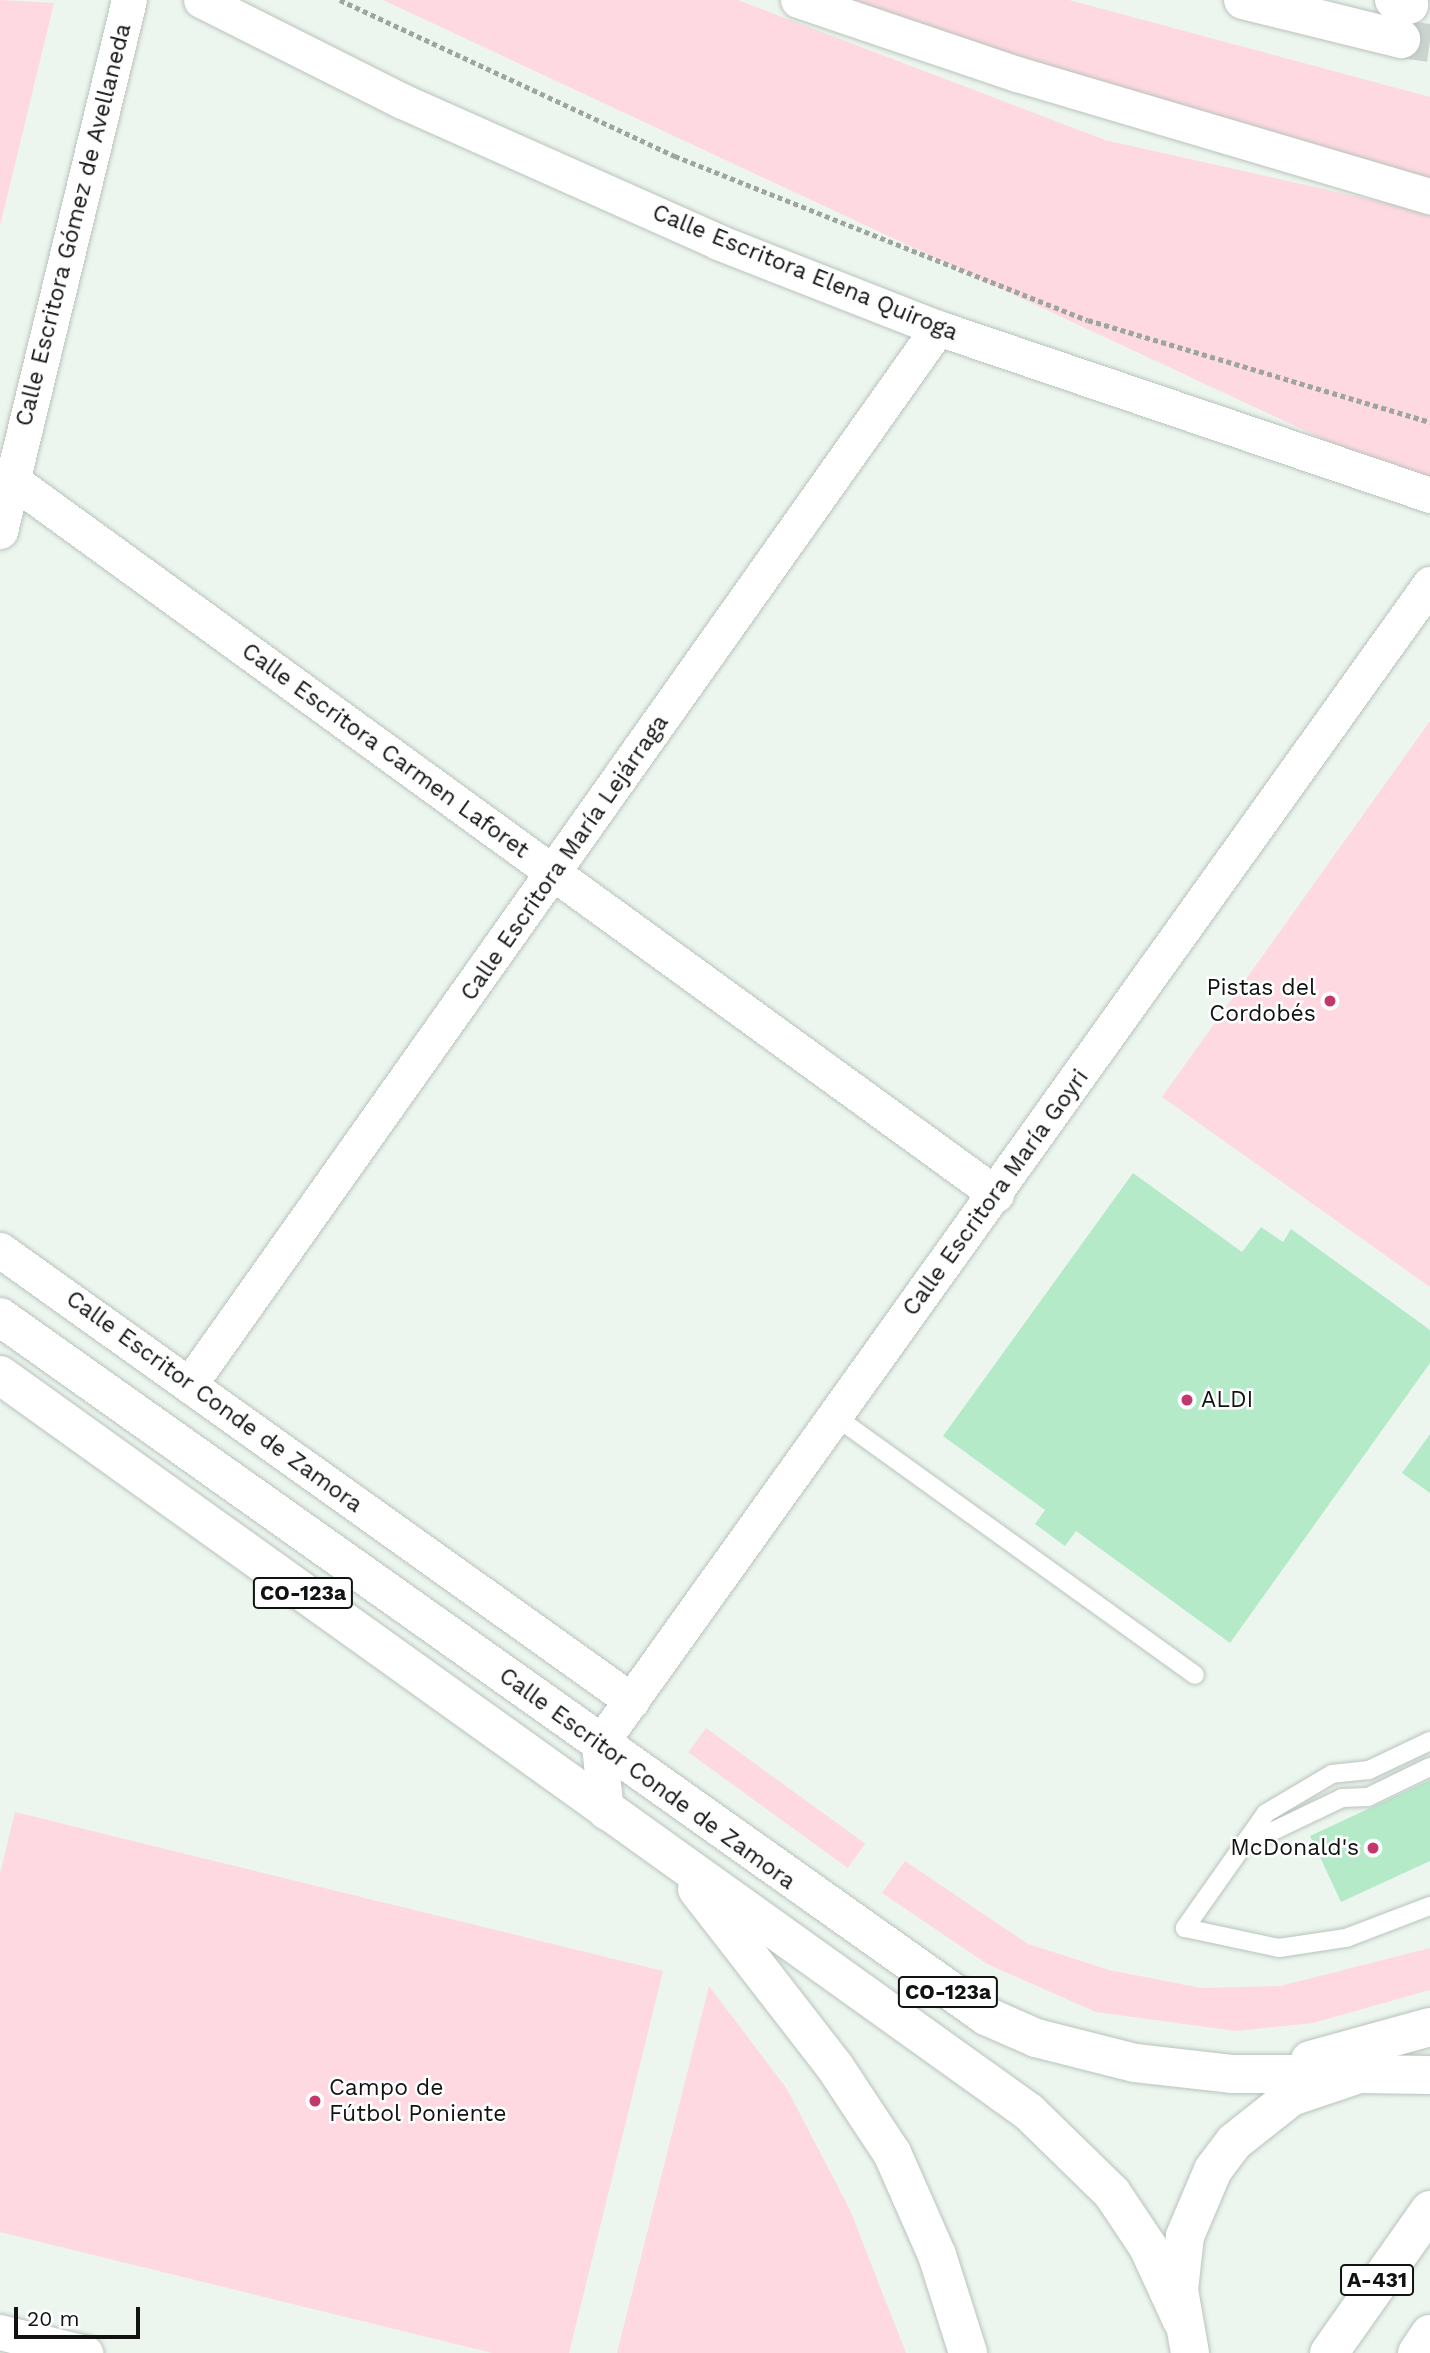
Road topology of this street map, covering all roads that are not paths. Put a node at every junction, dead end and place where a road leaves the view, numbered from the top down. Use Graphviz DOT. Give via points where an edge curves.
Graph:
graph roads {
  1 [pos="129,0"];
  2 [pos="201,0"];
  3 [pos="798,0"];
  4 [pos="1243,0"];
  5 [pos="1401,14"];
  6 [pos="1430,196"];
  7 [pos="938,328"];
  8 [pos="12,480"];
  9 [pos="1430,495"];
  10 [pos="0,531"];
  11 [pos="1430,584"];
  12 [pos="555,874"];
  13 [pos="996,1194"];
  14 [pos="0,1250"];
  15 [pos="0,1317"];
  16 [pos="0,1375"];
  17 [pos="189,1385"];
  18 [pos="836,1417"];
  19 [pos="1195,1675"];
  20 [pos="632,1701"];
  21 [pos="1430,1741"];
  22 [pos="600,1745"];
  23 [pos="1430,1767"];
  24 [pos="606,1812"];
  25 [pos="1244,1845"];
  26 [pos="677,1862"];
  27 [pos="1430,1906"];
  28 [pos="1430,2027"];
  29 [pos="1231,2074"];
  30 [pos="1359,2074"];
  31 [pos="1430,2075"];
  32 [pos="1430,2210"];
  33 [pos="0,2332"];
  34 [pos="1430,2334"];
  35 [pos="1186,2337"];
  36 [pos="85,2353"];
  37 [pos="968,2353"];
  38 [pos="1329,2353"];
  39 [pos="1417,2353"];
  1 -- 8 [label="street, Calle Escritora Gómez de Avellaneda"];
  2 -- 7 [label="street, Calle Escritora Elena Quiroga" via="402,101 693,231"];
  3 -- 6 [label="street" via="980,62"];
  4 -- 5 [label="main road"];
  7 -- 9 [label="street, Calle Escritora Elena Quiroga"];
  7 -- 12 [label="street, Calle Escritora María Lejárraga"];
  8 -- 10 [label="street, Calle Escritora Gómez de Avellaneda"];
  8 -- 12 [label="street, Calle Escritora Carmen Laforet"];
  11 -- 13 [label="street, Calle Escritora María Goyri"];
  12 -- 13 [label="street, Calle Escritora Carmen Laforet"];
  12 -- 17 [label="street, Calle Escritora María Lejárraga"];
  13 -- 18 [label="street, Calle Escritora María Goyri"];
  14 -- 17 [label="street, Calle Escritor Conde de Zamora"];
  15 -- 22 [label="main road, Calle Escritor Conde de Zamora / CO-123a"];
  16 -- 24 [label="main road, CO-123a"];
  17 -- 20 [label="street, Calle Escritor Conde de Zamora"];
  18 -- 19 [label="lane"];
  18 -- 20 [label="street, Calle Escritora María Goyri"];
  20 -- 22 [label="street, Calle Escritora María Goyri"];
  21 -- 25 [label="lane" via="1369,1770 1332,1774 1266,1813"];
  22 -- 24 [label="street"];
  22 -- 29 [label="main road, Calle Escritor Conde de Zamora / CO-123a" via="998,2022 1109,2057"];
  23 -- 25 [label="lane" via="1368,1797 1342,1798"];
  24 -- 26 [label="main road, CO-123a"];
  25 -- 27 [label="lane" via="1185,1928 1279,1948 1346,1938"];
  26 -- 35 [label="main road, CO-123a" via="991,2083 1066,2144 1127,2213"];
  26 -- 37 [label="main road" via="835,2067 892,2154 937,2255"];
  28 -- 29 [label="main road"];
  29 -- 30 [label="main road, Calle Escritor Conde de Zamora / CO-123a"];
  30 -- 31 [label="main road, Calle Escritor Conde de Zamora"];
  30 -- 35 [label="main road" via="1291,2097 1264,2115 1213,2170 1185,2236"];
  32 -- 38 [label="main road, A-431"];
  33 -- 36 [label="street"];
  34 -- 39 [label="main road"];
}
